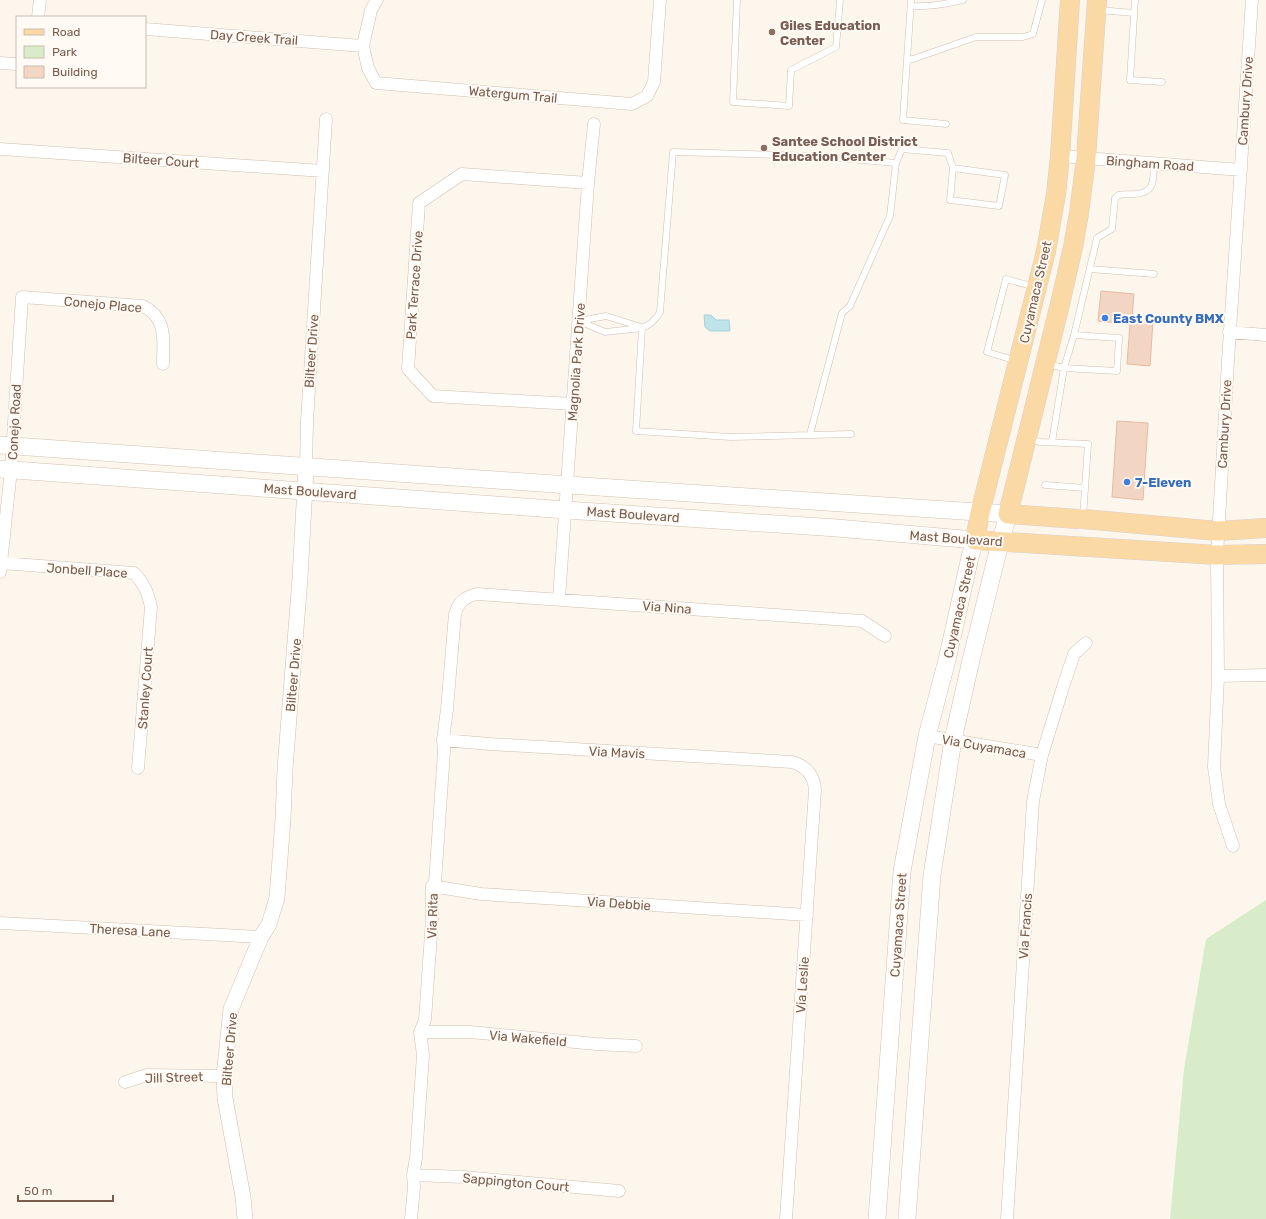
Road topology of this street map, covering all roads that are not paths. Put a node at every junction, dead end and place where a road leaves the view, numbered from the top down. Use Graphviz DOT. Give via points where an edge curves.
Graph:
graph roads {
  1 [pos="40,0"];
  2 [pos="377,0"];
  3 [pos="660,0"];
  4 [pos="737,0"];
  5 [pos="840,0"];
  6 [pos="963,0"];
  7 [pos="1042,0"];
  8 [pos="1070,0"];
  9 [pos="1135,0"];
  10 [pos="1252,0"];
  11 [pos="911,3"];
  12 [pos="1096,5"];
  13 [pos="1134,13"];
  14 [pos="38,16"];
  15 [pos="146,29"];
  16 [pos="363,46"];
  17 [pos="907,60"];
  18 [pos="0,62"];
  19 [pos="16,64"];
  20 [pos="1162,82"];
  21 [pos="326,119"];
  22 [pos="594,124"];
  23 [pos="946,124"];
  24 [pos="0,149"];
  25 [pos="1060,156"];
  26 [pos="1086,158"];
  27 [pos="896,163"];
  28 [pos="1154,163"];
  29 [pos="953,168"];
  30 [pos="1241,170"];
  31 [pos="323,171"];
  32 [pos="588,183"];
  33 [pos="1090,269"];
  34 [pos="1154,274"];
  35 [pos="1037,287"];
  36 [pos="22,297"];
  37 [pos="579,322"];
  38 [pos="642,328"];
  39 [pos="1229,332"];
  40 [pos="1074,335"];
  41 [pos="1266,335"];
  42 [pos="1018,361"];
  43 [pos="164,364"];
  44 [pos="1045,364"];
  45 [pos="1064,368"];
  46 [pos="573,404"];
  47 [pos="810,434"];
  48 [pos="850,434"];
  49 [pos="1027,439"];
  50 [pos="1052,442"];
  51 [pos="6,446"];
  52 [pos="306,468"];
  53 [pos="6,469"];
  54 [pos="568,485"];
  55 [pos="1045,485"];
  56 [pos="1085,488"];
  57 [pos="305,491"];
  58 [pos="566,510"];
  59 [pos="980,513"];
  60 [pos="1008,514"];
  61 [pos="1080,519"];
  62 [pos="1266,528"];
  63 [pos="1218,530"];
  64 [pos="975,540"];
  65 [pos="1002,541"];
  66 [pos="1266,554"];
  67 [pos="1217,555"];
  68 [pos="0,567"];
  69 [pos="559,600"];
  70 [pos="151,607"];
  71 [pos="455,614"];
  72 [pos="884,636"];
  73 [pos="1086,643"];
  74 [pos="1266,675"];
  75 [pos="1218,676"];
  76 [pos="926,736"];
  77 [pos="443,740"];
  78 [pos="953,740"];
  79 [pos="1042,755"];
  80 [pos="792,762"];
  81 [pos="138,768"];
  82 [pos="1234,846"];
  83 [pos="432,886"];
  84 [pos="807,915"];
  85 [pos="0,923"];
  86 [pos="261,937"];
  87 [pos="420,1032"];
  88 [pos="636,1046"];
  89 [pos="224,1076"];
  90 [pos="125,1082"];
  91 [pos="413,1175"];
  92 [pos="619,1191"];
  93 [pos="245,1219"];
  94 [pos="411,1219"];
  95 [pos="786,1219"];
  96 [pos="878,1219"];
  97 [pos="907,1219"];
  98 [pos="1007,1219"];
  1 -- 14 [label="street"];
  2 -- 16 [label="street" via="370,10"];
  3 -- 16 [label="street, Watergum Trail" via="654,82 647,96 632,104 376,83 368,68"];
  4 -- 5 [label="lane" via="734,102 790,106 791,70 836,47"];
  6 -- 11 [label="lane" via="921,7"];
  7 -- 17 [label="lane" via="1033,34 1023,37 976,37"];
  8 -- 25 [label="main road, Cuyamaca Street"];
  9 -- 13 [label="lane"];
  10 -- 30 [label="street, Cambury Drive"];
  11 -- 17 [label="lane"];
  12 -- 13 [label="lane"];
  12 -- 26 [label="main road, Cuyamaca Street"];
  13 -- 20 [label="lane" via="1130,80"];
  15 -- 16 [label="street, Day Creek Trail"];
  17 -- 23 [label="lane" via="903,120"];
  18 -- 19 [label="street"];
  21 -- 31 [label="street, Bilteer Drive"];
  22 -- 32 [label="street, Magnolia Park Drive"];
  24 -- 31 [label="street, Bilteer Court"];
  25 -- 26 [label="street, Bingham Road"];
  25 -- 35 [label="main road, Cuyamaca Street" via="1055,201"];
  26 -- 28 [label="street, Bingham Road"];
  26 -- 44 [label="main road, Cuyamaca Street" via="1073,247"];
  27 -- 29 [label="lane" via="902,150 948,153"];
  27 -- 38 [label="lane" via="816,156 673,152 660,312 657,318"];
  27 -- 47 [label="lane" via="890,216 850,306 842,313"];
  28 -- 30 [label="street, Bingham Road"];
  28 -- 33 [label="lane" via="1150,189 1140,193 1118,195 1115,198 1112,229 1097,238"];
  29 -- 29 [label="lane" via="1005,175 999,206 950,200"];
  30 -- 39 [label="street, Cambury Drive"];
  31 -- 52 [label="street, Bilteer Drive" via="306,421"];
  32 -- 37 [label="street, Magnolia Park Drive"];
  32 -- 46 [label="street, Park Terrace Drive" via="462,174 419,204 408,369 433,396"];
  33 -- 34 [label="lane"];
  33 -- 40 [label="lane"];
  35 -- 42 [label="main road, Cuyamaca Street"];
  35 -- 42 [label="lane" via="1006,279 987,352"];
  36 -- 43 [label="street, Conejo Place" via="143,306 156,314 162,326"];
  36 -- 51 [label="street, Conejo Road"];
  37 -- 38 [label="lane" via="605,332"];
  37 -- 38 [label="lane" via="606,316"];
  37 -- 46 [label="street, Magnolia Park Drive"];
  38 -- 47 [label="lane" via="636,431 731,437"];
  39 -- 41 [label="street"];
  39 -- 63 [label="street, Cambury Drive"];
  40 -- 45 [label="lane"];
  40 -- 45 [label="lane" via="1119,338 1117,371"];
  42 -- 59 [label="main road, Cuyamaca Street"];
  44 -- 45 [label="lane"];
  44 -- 49 [label="main road, Cuyamaca Street"];
  45 -- 50 [label="lane"];
  46 -- 54 [label="street, Magnolia Park Drive"];
  47 -- 48 [label="lane"];
  49 -- 50 [label="lane"];
  49 -- 60 [label="main road, Cuyamaca Street"];
  50 -- 56 [label="lane" via="1088,444"];
  51 -- 52 [label="main road, Mast Boulevard"];
  51 -- 53 [label="street, Conejo Road"];
  52 -- 54 [label="main road, Mast Boulevard"];
  52 -- 57 [label="street, Bilteer Drive"];
  53 -- 57 [label="main road, Mast Boulevard"];
  53 -- 68 [label="street, Conejo Road"];
  54 -- 58 [label="street, Magnolia Park Drive"];
  54 -- 59 [label="main road, Mast Boulevard"];
  55 -- 56 [label="lane"];
  56 -- 61 [label="lane"];
  57 -- 58 [label="main road, Mast Boulevard"];
  57 -- 86 [label="street, Bilteer Drive" via="280,871 273,911"];
  58 -- 64 [label="main road, Mast Boulevard"];
  58 -- 69 [label="street, Magnolia Park Drive"];
  59 -- 60 [label="main road, Mast Boulevard"];
  59 -- 64 [label="main road, Cuyamaca Street"];
  60 -- 61 [label="main road, Mast Boulevard"];
  60 -- 65 [label="main road, Cuyamaca Street"];
  61 -- 63 [label="main road, Mast Boulevard"];
  62 -- 63 [label="main road, Mast Boulevard"];
  63 -- 67 [label="street, Cambury Drive"];
  64 -- 65 [label="main road, Mast Boulevard"];
  64 -- 76 [label="main road, Cuyamaca Street" via="948,660"];
  65 -- 67 [label="main road, Mast Boulevard"];
  65 -- 78 [label="main road, Cuyamaca Street"];
  66 -- 67 [label="main road, Mast Boulevard"];
  67 -- 75 [label="street, Cambury Drive"];
  68 -- 70 [label="street, Jonbell Place" via="134,573 149,596"];
  69 -- 71 [label="street, Via Nina" via="477,594 462,601"];
  69 -- 72 [label="street, Via Nina" via="862,621"];
  70 -- 81 [label="street, Stanley Court"];
  71 -- 77 [label="street, Via Rita"];
  73 -- 79 [label="street, Via Francis" via="1074,654"];
  74 -- 75 [label="street"];
  75 -- 82 [label="street, Cambury Drive" via="1214,767 1219,804"];
  76 -- 78 [label="street, Via Cuyamaca"];
  76 -- 96 [label="main road, Cuyamaca Street" via="902,871"];
  77 -- 80 [label="street, Via Mavis"];
  77 -- 83 [label="street, Via Rita" via="435,883"];
  78 -- 79 [label="street, Via Cuyamaca"];
  78 -- 97 [label="main road, Cuyamaca Street" via="932,875"];
  79 -- 98 [label="street, Via Francis" via="1033,801"];
  80 -- 84 [label="street, Via Leslie" via="807,770 814,785"];
  83 -- 84 [label="street, Via Debbie" via="481,894"];
  83 -- 87 [label="street, Via Rita" via="425,1020"];
  84 -- 95 [label="street, Via Leslie"];
  85 -- 86 [label="street, Theresa Lane"];
  86 -- 89 [label="street, Bilteer Drive" via="231,1009"];
  87 -- 88 [label="street, Via Wakefield" via="470,1032"];
  87 -- 91 [label="street, Via Rita" via="423,1055"];
  89 -- 90 [label="street, Jill Street" via="148,1075"];
  89 -- 93 [label="street, Bilteer Drive" via="225,1098"];
  91 -- 92 [label="street, Sappington Court"];
  91 -- 94 [label="street, Via Rita"];
}
